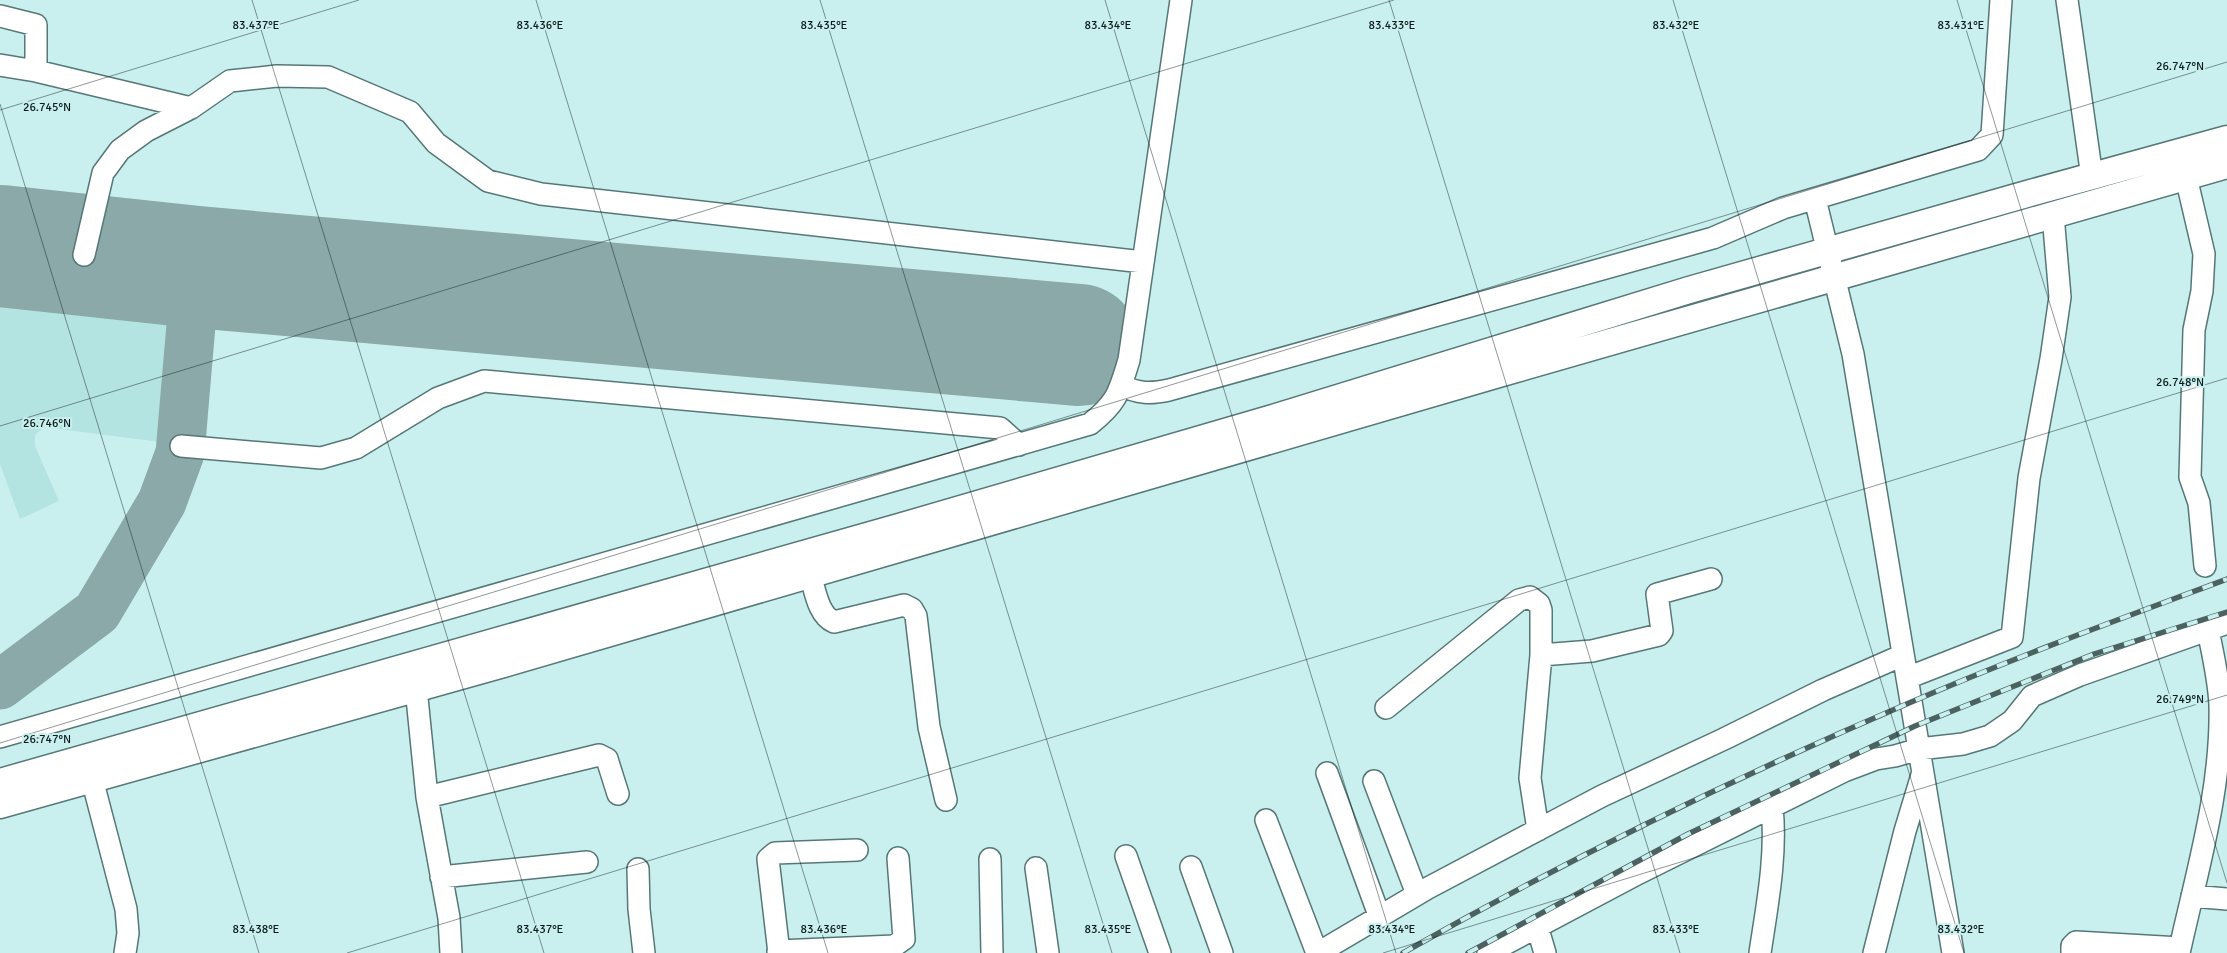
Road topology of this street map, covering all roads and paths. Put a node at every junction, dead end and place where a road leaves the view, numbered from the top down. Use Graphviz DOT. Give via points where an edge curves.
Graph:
graph roads {
  1 [pos="1181,0"];
  2 [pos="2000,0"];
  3 [pos="2067,0"];
  4 [pos="0,16"];
  5 [pos="0,65"];
  6 [pos="36,71"];
  7 [pos="191,108"];
  8 [pos="2227,139"];
  9 [pos="2227,165"];
  10 [pos="2092,177"];
  11 [pos="2186,177"];
  12 [pos="1815,199"];
  13 [pos="2052,215"];
  14 [pos="1826,251"];
  15 [pos="84,255"];
  16 [pos="1143,262"];
  17 [pos="1834,278"];
  18 [pos="1122,385"];
  19 [pos="1019,445"];
  20 [pos="181,446"];
  21 [pos="2205,566"];
  22 [pos="810,574"];
  23 [pos="1710,579"];
  24 [pos="2218,627"];
  25 [pos="1541,655"];
  26 [pos="1903,655"];
  27 [pos="420,663"];
  28 [pos="1907,678"];
  29 [pos="416,688"];
  30 [pos="1386,708"];
  31 [pos="0,737"];
  32 [pos="1920,749"];
  33 [pos="1923,771"];
  34 [pos="1327,773"];
  35 [pos="92,779"];
  36 [pos="1374,781"];
  37 [pos="0,782"];
  38 [pos="618,794"];
  39 [pos="427,797"];
  40 [pos="946,800"];
  41 [pos="0,805"];
  42 [pos="1772,807"];
  43 [pos="2219,811"];
  44 [pos="1266,820"];
  45 [pos="1538,830"];
  46 [pos="857,850"];
  47 [pos="1126,856"];
  48 [pos="898,858"];
  49 [pos="990,859"];
  50 [pos="587,862"];
  51 [pos="1191,867"];
  52 [pos="1036,868"];
  53 [pos="638,869"];
  54 [pos="441,877"];
  55 [pos="1417,894"];
  56 [pos="2192,896"];
  57 [pos="2227,899"];
  58 [pos="1379,916"];
  59 [pos="1537,926"];
  60 [pos="2180,950"];
  61 [pos="778,952"];
  62 [pos="125,953"];
  63 [pos="451,953"];
  64 [pos="644,953"];
  65 [pos="992,953"];
  66 [pos="1048,953"];
  67 [pos="1160,953"];
  68 [pos="1222,953"];
  69 [pos="1318,953"];
  70 [pos="1488,953"];
  71 [pos="1545,953"];
  72 [pos="1760,953"];
  73 [pos="1874,953"];
  74 [pos="1953,953"];
  75 [pos="2072,953"];
  1 -- 16 [label="street"];
  2 -- 12 [label="street" via="1992,134 1988,140 1978,150"];
  3 -- 10 [label="street"];
  4 -- 6 [label="street" via="36,25"];
  5 -- 6 [label="street"];
  6 -- 7 [label="street"];
  7 -- 15 [label="street" via="146,131 120,150 103,173"];
  7 -- 16 [label="street" via="230,81 277,76 328,77 410,112 436,142 488,181 540,194"];
  8 -- 10 [label="main road"];
  9 -- 11 [label="main road"];
  10 -- 14 [label="main road"];
  11 -- 13 [label="main road"];
  11 -- 21 [label="street" via="2204,254 2202,291 2194,330 2190,476 2199,503"];
  12 -- 14 [label="street"];
  12 -- 18 [label="street" via="1783,208 1713,238 1169,390 1151,394"];
  13 -- 17 [label="main road"];
  13 -- 28 [label="street" via="2060,297 2029,478 2012,637"];
  14 -- 17 [label="street"];
  14 -- 27 [label="main road" via="1103,468"];
  16 -- 18 [label="street" via="1129,360"];
  17 -- 22 [label="main road"];
  17 -- 26 [label="street" via="1853,354"];
  18 -- 19 [label="street" via="1104,413 1090,424"];
  19 -- 20 [label="street" via="1000,428 484,381 438,398 356,448 321,458"];
  19 -- 31 [label="street"];
  22 -- 29 [label="main road"];
  22 -- 40 [label="street" via="823,613 834,622 904,605 912,609 916,616 933,745"];
  23 -- 25 [label="street" via="1657,594 1662,631 1659,635 1592,651"];
  24 -- 32 [label="street" via="2080,675 2032,696 2012,721 1990,736 1963,744"];
  24 -- 43 [label="street"];
  25 -- 30 [label="street" via="1541,610 1535,600 1525,598"];
  25 -- 45 [label="street" via="1530,778"];
  26 -- 28 [label="street"];
  26 -- 45 [label="street" via="1602,796"];
  27 -- 29 [label="street"];
  27 -- 37 [label="main road"];
  28 -- 32 [label="street"];
  29 -- 35 [label="main road"];
  29 -- 39 [label="street"];
  32 -- 33 [label="street"];
  32 -- 42 [label="street" via="1876,759 1844,771"];
  33 -- 73 [label="street"];
  33 -- 74 [label="street"];
  34 -- 58 [label="street"];
  35 -- 41 [label="main road"];
  35 -- 62 [label="street" via="126,909 128,933"];
  36 -- 55 [label="street"];
  38 -- 39 [label="street" via="607,759 599,755"];
  39 -- 54 [label="street"];
  42 -- 59 [label="street"];
  42 -- 72 [label="street" via="1772,848"];
  43 -- 56 [label="street"];
  44 -- 69 [label="street"];
  45 -- 55 [label="street"];
  46 -- 61 [label="street" via="770,855"];
  47 -- 67 [label="street"];
  48 -- 61 [label="street" via="904,939 900,943 894,946"];
  49 -- 65 [label="street"];
  50 -- 54 [label="street"];
  51 -- 68 [label="street"];
  52 -- 66 [label="street"];
  53 -- 64 [label="street"];
  54 -- 63 [label="street" via="450,918"];
  55 -- 58 [label="street"];
  56 -- 57 [label="street"];
  56 -- 60 [label="street"];
  58 -- 69 [label="street"];
  59 -- 70 [label="street"];
  59 -- 71 [label="street"];
  60 -- 75 [label="street" via="2076,942"];
}
